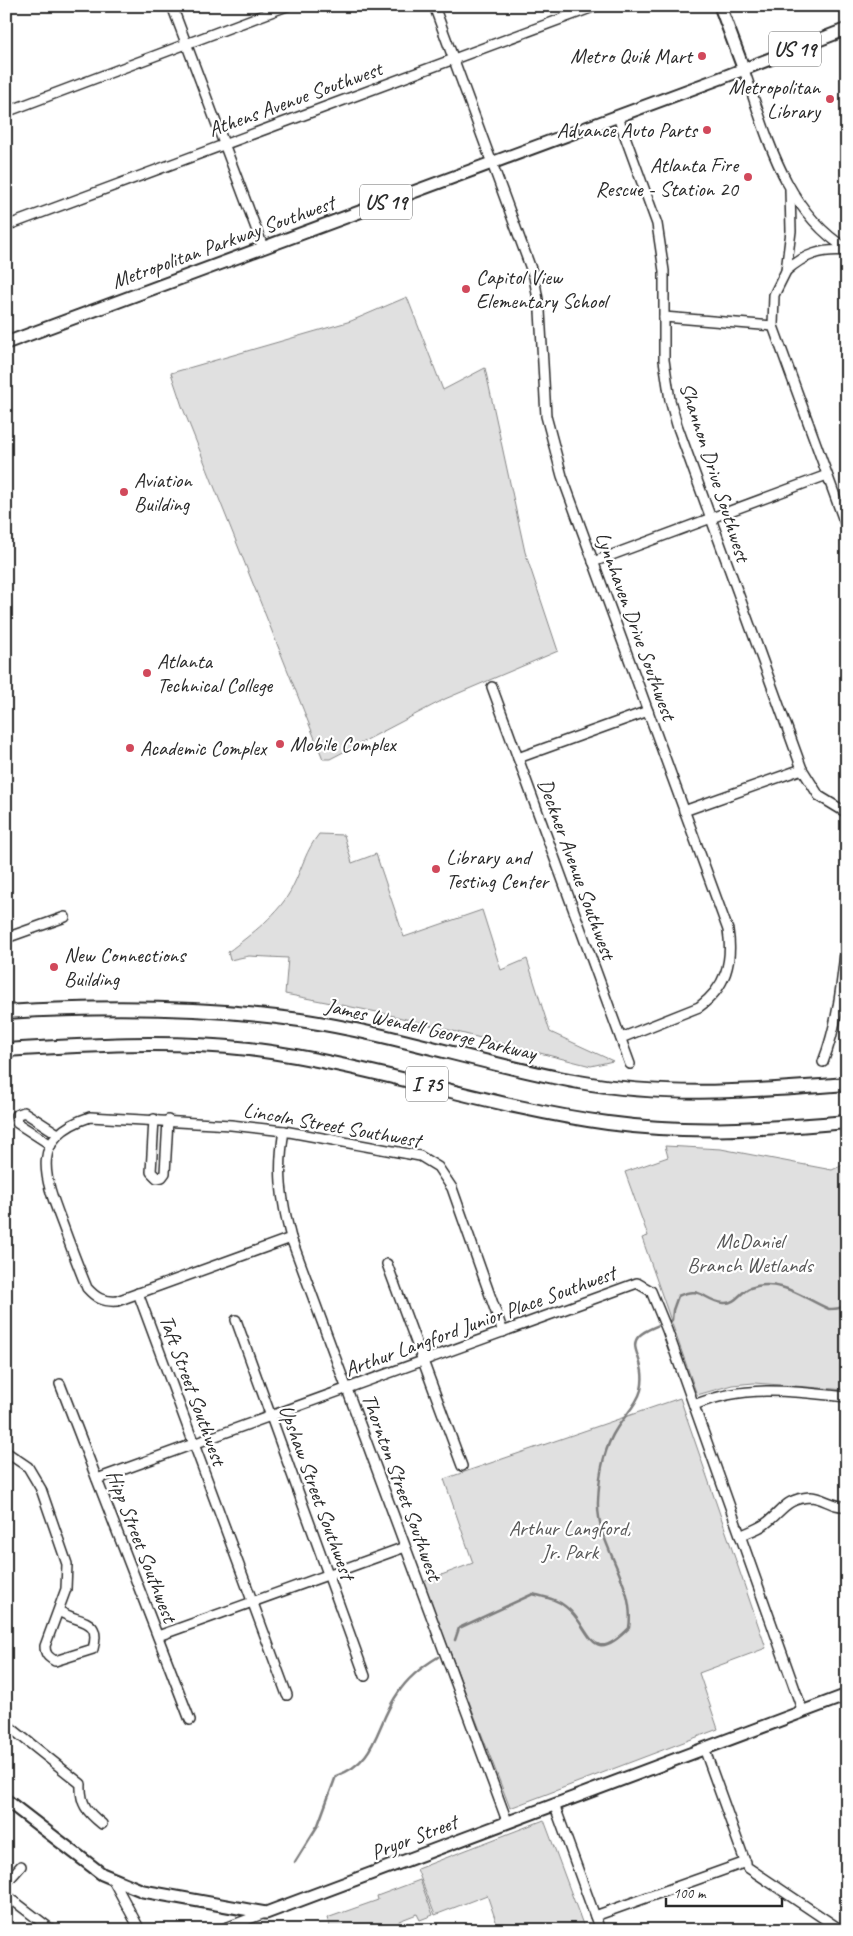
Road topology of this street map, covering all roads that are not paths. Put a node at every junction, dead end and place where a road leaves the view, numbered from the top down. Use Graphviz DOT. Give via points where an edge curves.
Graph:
graph roads {
  1 [pos="172,6"];
  2 [pos="287,6"];
  3 [pos="434,6"];
  4 [pos="596,6"];
  5 [pos="720,6"];
  6 [pos="847,29"];
  7 [pos="186,44"];
  8 [pos="453,58"];
  9 [pos="744,70"];
  10 [pos="6,112"];
  11 [pos="618,117"];
  12 [pos="224,143"];
  13 [pos="493,163"];
  14 [pos="790,190"];
  15 [pos="6,226"];
  16 [pos="263,247"];
  17 [pos="847,250"];
  18 [pos="786,271"];
  19 [pos="664,317"];
  20 [pos="773,326"];
  21 [pos="6,343"];
  22 [pos="826,475"];
  23 [pos="710,518"];
  24 [pos="847,528"];
  25 [pos="593,562"];
  26 [pos="492,687"];
  27 [pos="648,711"];
  28 [pos="518,758"];
  29 [pos="802,768"];
  30 [pos="684,811"];
  31 [pos="847,813"];
  32 [pos="65,917"];
  33 [pos="847,936"];
  34 [pos="6,938"];
  35 [pos="6,1012"];
  36 [pos="621,1038"];
  37 [pos="6,1050"];
  38 [pos="823,1062"];
  39 [pos="630,1064"];
  40 [pos="847,1084"];
  41 [pos="154,1119"];
  42 [pos="168,1120"];
  43 [pos="847,1122"];
  44 [pos="284,1131"];
  45 [pos="58,1134"];
  46 [pos="51,1145"];
  47 [pos="291,1238"];
  48 [pos="387,1264"];
  49 [pos="138,1293"];
  50 [pos="236,1320"];
  51 [pos="503,1332"];
  52 [pos="424,1360"];
  53 [pos="60,1384"];
  54 [pos="348,1388"];
  55 [pos="847,1397"];
  56 [pos="694,1405"];
  57 [pos="270,1416"];
  58 [pos="194,1444"];
  59 [pos="6,1452"];
  60 [pos="462,1466"];
  61 [pos="97,1478"];
  62 [pos="847,1506"];
  63 [pos="740,1536"];
  64 [pos="405,1547"];
  65 [pos="328,1575"];
  66 [pos="252,1603"];
  67 [pos="59,1611"];
  68 [pos="158,1636"];
  69 [pos="365,1676"];
  70 [pos="287,1695"];
  71 [pos="847,1695"];
  72 [pos="803,1712"];
  73 [pos="190,1720"];
  74 [pos="6,1724"];
  75 [pos="704,1748"];
  76 [pos="6,1800"];
  77 [pos="554,1804"];
  78 [pos="507,1821"];
  79 [pos="102,1824"];
  80 [pos="746,1862"];
  81 [pos="20,1866"];
  82 [pos="113,1880"];
  83 [pos="6,1883"];
  84 [pos="6,1895"];
  85 [pos="266,1913"];
  86 [pos="595,1916"];
  87 [pos="52,1930"];
  88 [pos="140,1930"];
  89 [pos="220,1930"];
  90 [pos="600,1930"];
  91 [pos="726,1930"];
  92 [pos="730,1930"];
  93 [pos="841,1930"];
  1 -- 7 [label="street"];
  2 -- 7 [label="street"];
  3 -- 8 [label="street, Lynnhaven Drive Southwest"];
  4 -- 8 [label="street, Athens Avenue Southwest"];
  5 -- 9 [label="main road"];
  6 -- 9 [label="main road, Metropolitan Parkway Southwest / US 19"];
  7 -- 10 [label="street"];
  7 -- 12 [label="street"];
  8 -- 12 [label="street, Athens Avenue Southwest"];
  8 -- 13 [label="street, Lynnhaven Drive Southwest"];
  9 -- 11 [label="main road, Metropolitan Parkway Southwest / US 19"];
  9 -- 14 [label="street"];
  11 -- 13 [label="main road, Metropolitan Parkway Southwest / US 19"];
  11 -- 19 [label="street, Shannon Drive Southwest" via="657,224 664,271"];
  12 -- 15 [label="street, Athens Avenue Southwest"];
  12 -- 16 [label="street"];
  13 -- 16 [label="main road, Metropolitan Parkway Southwest / US 19"];
  13 -- 25 [label="street, Lynnhaven Drive Southwest" via="534,277 540,311 548,425 562,476"];
  14 -- 17 [label="street" via="818,227"];
  14 -- 18 [label="street"];
  16 -- 21 [label="main road, Metropolitan Parkway Southwest / US 19"];
  17 -- 18 [label="street" via="814,252"];
  18 -- 20 [label="street" via="774,296"];
  19 -- 20 [label="street"];
  19 -- 23 [label="street, Shannon Drive Southwest" via="664,360 670,400"];
  20 -- 22 [label="street"];
  22 -- 23 [label="street"];
  22 -- 24 [label="street"];
  23 -- 25 [label="street"];
  23 -- 29 [label="street, Shannon Drive Southwest"];
  25 -- 27 [label="street, Lynnhaven Drive Southwest"];
  26 -- 28 [label="street, Deckner Avenue Southwest"];
  27 -- 28 [label="street"];
  27 -- 30 [label="street, Lynnhaven Drive Southwest"];
  28 -- 36 [label="street, Deckner Avenue Southwest"];
  29 -- 30 [label="street"];
  29 -- 31 [label="street, Shannon Drive Southwest" via="819,796"];
  30 -- 36 [label="street, Lynnhaven Drive Southwest" via="728,930 729,967 718,990 699,1007"];
  32 -- 34 [label="street"];
  33 -- 38 [label="street" via="839,1012"];
  35 -- 40 [label="highway, James Wendell George Parkway / I 75" via="164,1007 274,1016 351,1030 580,1082 644,1090 714,1092"];
  36 -- 39 [label="street, Deckner Avenue Southwest"];
  37 -- 43 [label="highway, I 75" via="165,1044 248,1049 358,1068 550,1113 637,1127 730,1130"];
  41 -- 42 [label="street, Lincoln Street Southwest"];
  41 -- 42 [label="street" via="151,1172 157,1178 165,1172"];
  41 -- 45 [label="street, Lincoln Street Southwest" via="90,1117 73,1123"];
  42 -- 44 [label="street, Lincoln Street Southwest"];
  44 -- 47 [label="street, Thornton Street Southwest" via="279,1182"];
  44 -- 51 [label="street, Lincoln Street Southwest" via="420,1156 438,1167 452,1188"];
  45 -- 46 [label="street, Lincoln Street Southwest"];
  45 -- 46 [label="street" via="24,1112 16,1115 17,1123"];
  46 -- 49 [label="street, Taft Street Southwest" via="45,1165 46,1182 86,1288 107,1302"];
  47 -- 49 [label="street"];
  47 -- 54 [label="street, Thornton Street Southwest"];
  48 -- 52 [label="street"];
  49 -- 58 [label="street, Taft Street Southwest"];
  50 -- 57 [label="street, Upshaw Street Southwest"];
  51 -- 52 [label="street, Arthur Langford Junior Place Southwest"];
  51 -- 56 [label="street, Arthur Langford Junior Place Southwest" via="637,1283 650,1291 658,1306"];
  52 -- 54 [label="street, Arthur Langford Junior Place Southwest"];
  52 -- 60 [label="street"];
  53 -- 61 [label="street, Hipp Street Southwest"];
  54 -- 57 [label="street, Arthur Langford Junior Place Southwest"];
  54 -- 64 [label="street, Thornton Street Southwest"];
  55 -- 56 [label="street" via="762,1390 730,1393"];
  56 -- 63 [label="street, Arthur Langford Junior Place Southwest"];
  57 -- 58 [label="street, Arthur Langford Junior Place Southwest"];
  57 -- 65 [label="street, Upshaw Street Southwest"];
  58 -- 61 [label="street, Arthur Langford Junior Place Southwest"];
  58 -- 66 [label="street, Taft Street Southwest"];
  59 -- 67 [label="street" via="28,1467 41,1489 67,1564 66,1589"];
  61 -- 68 [label="street, Hipp Street Southwest"];
  62 -- 63 [label="street" via="838,1507 813,1497 798,1498 787,1502 764,1525"];
  63 -- 72 [label="street, Arthur Langford Junior Place Southwest"];
  64 -- 65 [label="street"];
  64 -- 78 [label="street, Thornton Street Southwest"];
  65 -- 66 [label="street"];
  65 -- 69 [label="street, Upshaw Street Southwest"];
  66 -- 68 [label="street"];
  66 -- 70 [label="street, Taft Street Southwest"];
  67 -- 67 [label="street" via="45,1646 49,1658 62,1660 93,1649 95,1630 84,1621"];
  68 -- 73 [label="street, Hipp Street Southwest"];
  71 -- 72 [label="main road, Pryor Street"];
  72 -- 75 [label="main road, Pryor Street"];
  74 -- 79 [label="street" via="81,1784 86,1812"];
  75 -- 77 [label="main road, Pryor Street"];
  75 -- 80 [label="street"];
  76 -- 82 [label="main road"];
  77 -- 78 [label="main road, Pryor Street"];
  77 -- 86 [label="street"];
  78 -- 85 [label="main road, Pryor Street"];
  80 -- 86 [label="street"];
  80 -- 93 [label="street" via="750,1868"];
  81 -- 83 [label="street"];
  82 -- 85 [label="main road" via="143,1891"];
  82 -- 88 [label="street"];
  84 -- 87 [label="street"];
  85 -- 89 [label="street"];
  86 -- 90 [label="street"];
  91 -- 92 [label="street"];
}
